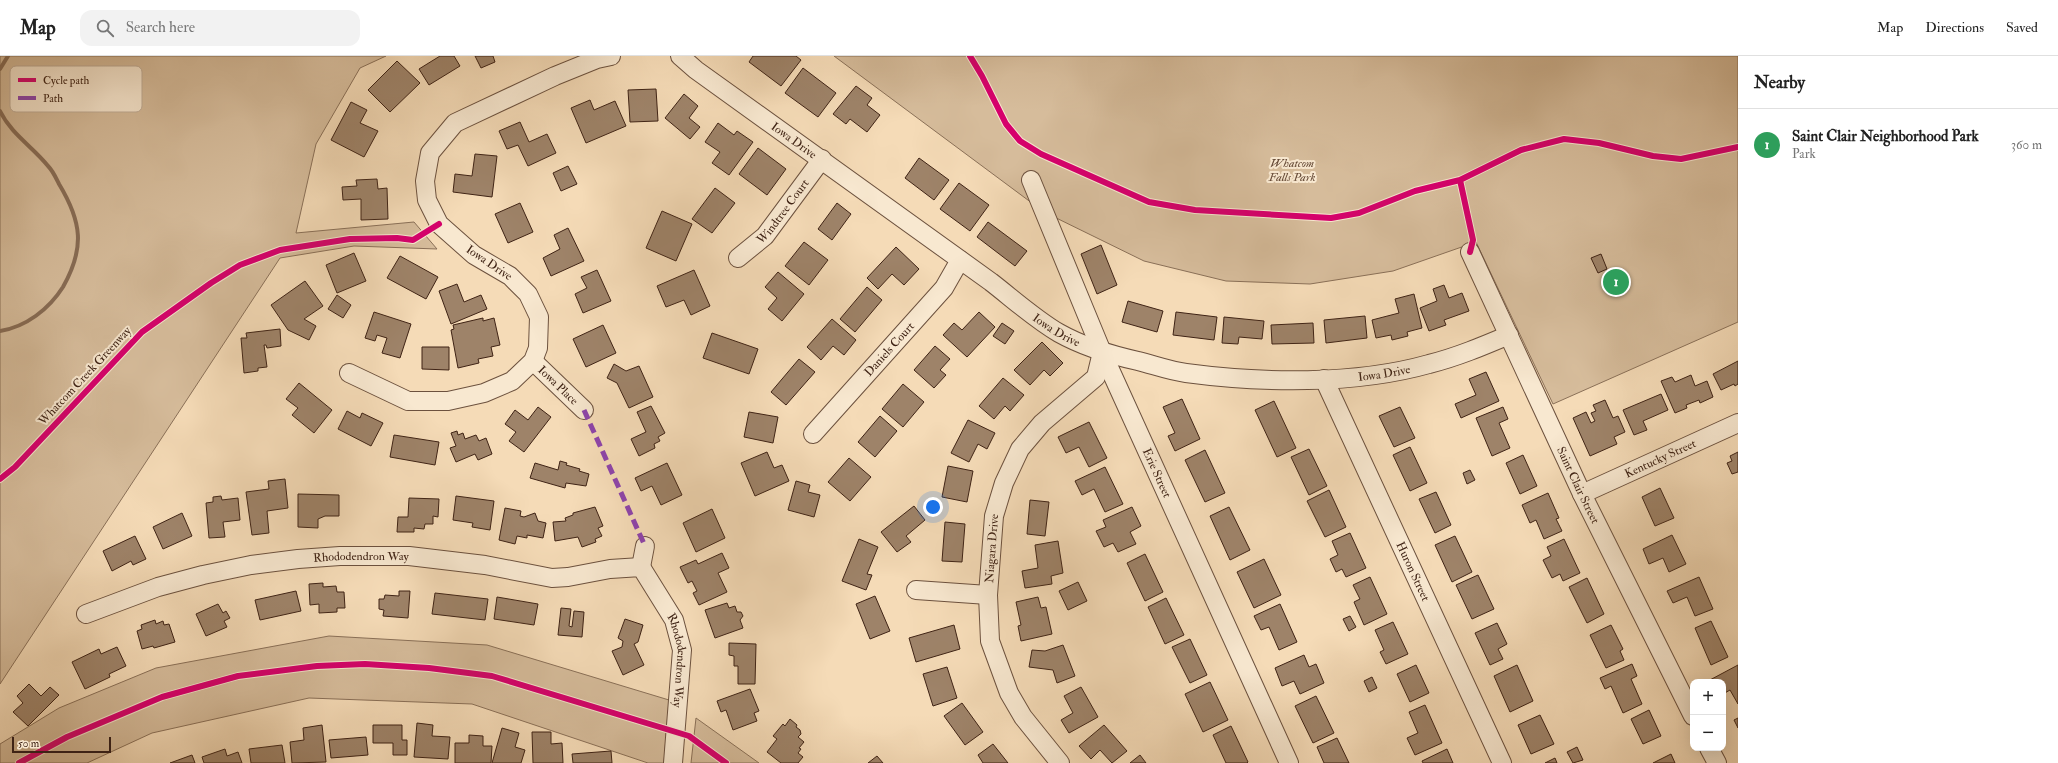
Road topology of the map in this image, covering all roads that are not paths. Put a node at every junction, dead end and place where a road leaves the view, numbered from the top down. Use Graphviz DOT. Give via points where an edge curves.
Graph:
graph roads {
  1 [pos="611,56"];
  2 [pos="680,56"];
  3 [pos="822,159"];
  4 [pos="1031,180"];
  5 [pos="1470,252"];
  6 [pos="738,258"];
  7 [pos="960,260"];
  8 [pos="1509,335"];
  9 [pos="1102,352"];
  10 [pos="532,361"];
  11 [pos="348,373"];
  12 [pos="1324,379"];
  13 [pos="584,410"];
  14 [pos="1738,423"];
  15 [pos="813,434"];
  16 [pos="1582,494"];
  17 [pos="645,546"];
  18 [pos="641,567"];
  19 [pos="916,590"];
  20 [pos="988,596"];
  21 [pos="86,614"];
  22 [pos="1692,715"];
  23 [pos="1711,751"];
  24 [pos="673,763"];
  25 [pos="1060,763"];
  26 [pos="1289,763"];
  27 [pos="1502,763"];
  28 [pos="1717,763"];
  1 -- 10 [label="street, Iowa Drive" via="555,76 455,124 430,153 425,181 428,200 439,224 474,256 510,276 528,294 539,317 538,348"];
  2 -- 3 [label="street, Iowa Drive"];
  3 -- 6 [label="street, Windtree Court" via="765,236"];
  3 -- 7 [label="street, Iowa Drive"];
  4 -- 9 [label="street, Erie Street"];
  5 -- 8 [label="street, Saint Clair Street"];
  7 -- 9 [label="street, Iowa Drive" via="1059,333"];
  7 -- 15 [label="street, Daniels Court" via="944,288"];
  8 -- 12 [label="street, Iowa Drive" via="1429,365 1382,374"];
  8 -- 16 [label="street, Saint Clair Street"];
  9 -- 12 [label="street, Iowa Drive" via="1184,373 1288,380"];
  9 -- 20 [label="street, Niagara Drive" via="1096,377 1042,423 1020,449 1004,483 994,516"];
  9 -- 26 [label="street, Erie Street"];
  10 -- 11 [label="street, Iowa Drive" via="512,381 484,393 448,401 408,401"];
  10 -- 13 [label="street, Iowa Place"];
  12 -- 27 [label="street, Huron Street"];
  14 -- 16 [label="street, Kentucky Street"];
  16 -- 22 [label="street, Saint Clair Street"];
  17 -- 18 [label="street"];
  18 -- 21 [label="street, Rhododendron Way" via="552,578 485,565 409,556 298,559 203,575 158,587"];
  18 -- 24 [label="street, Rhododendron Way" via="674,620 682,650"];
  19 -- 20 [label="street"];
  20 -- 25 [label="street, Niagara Drive" via="990,641 1009,693 1023,717"];
  23 -- 28 [label="street"];
}
